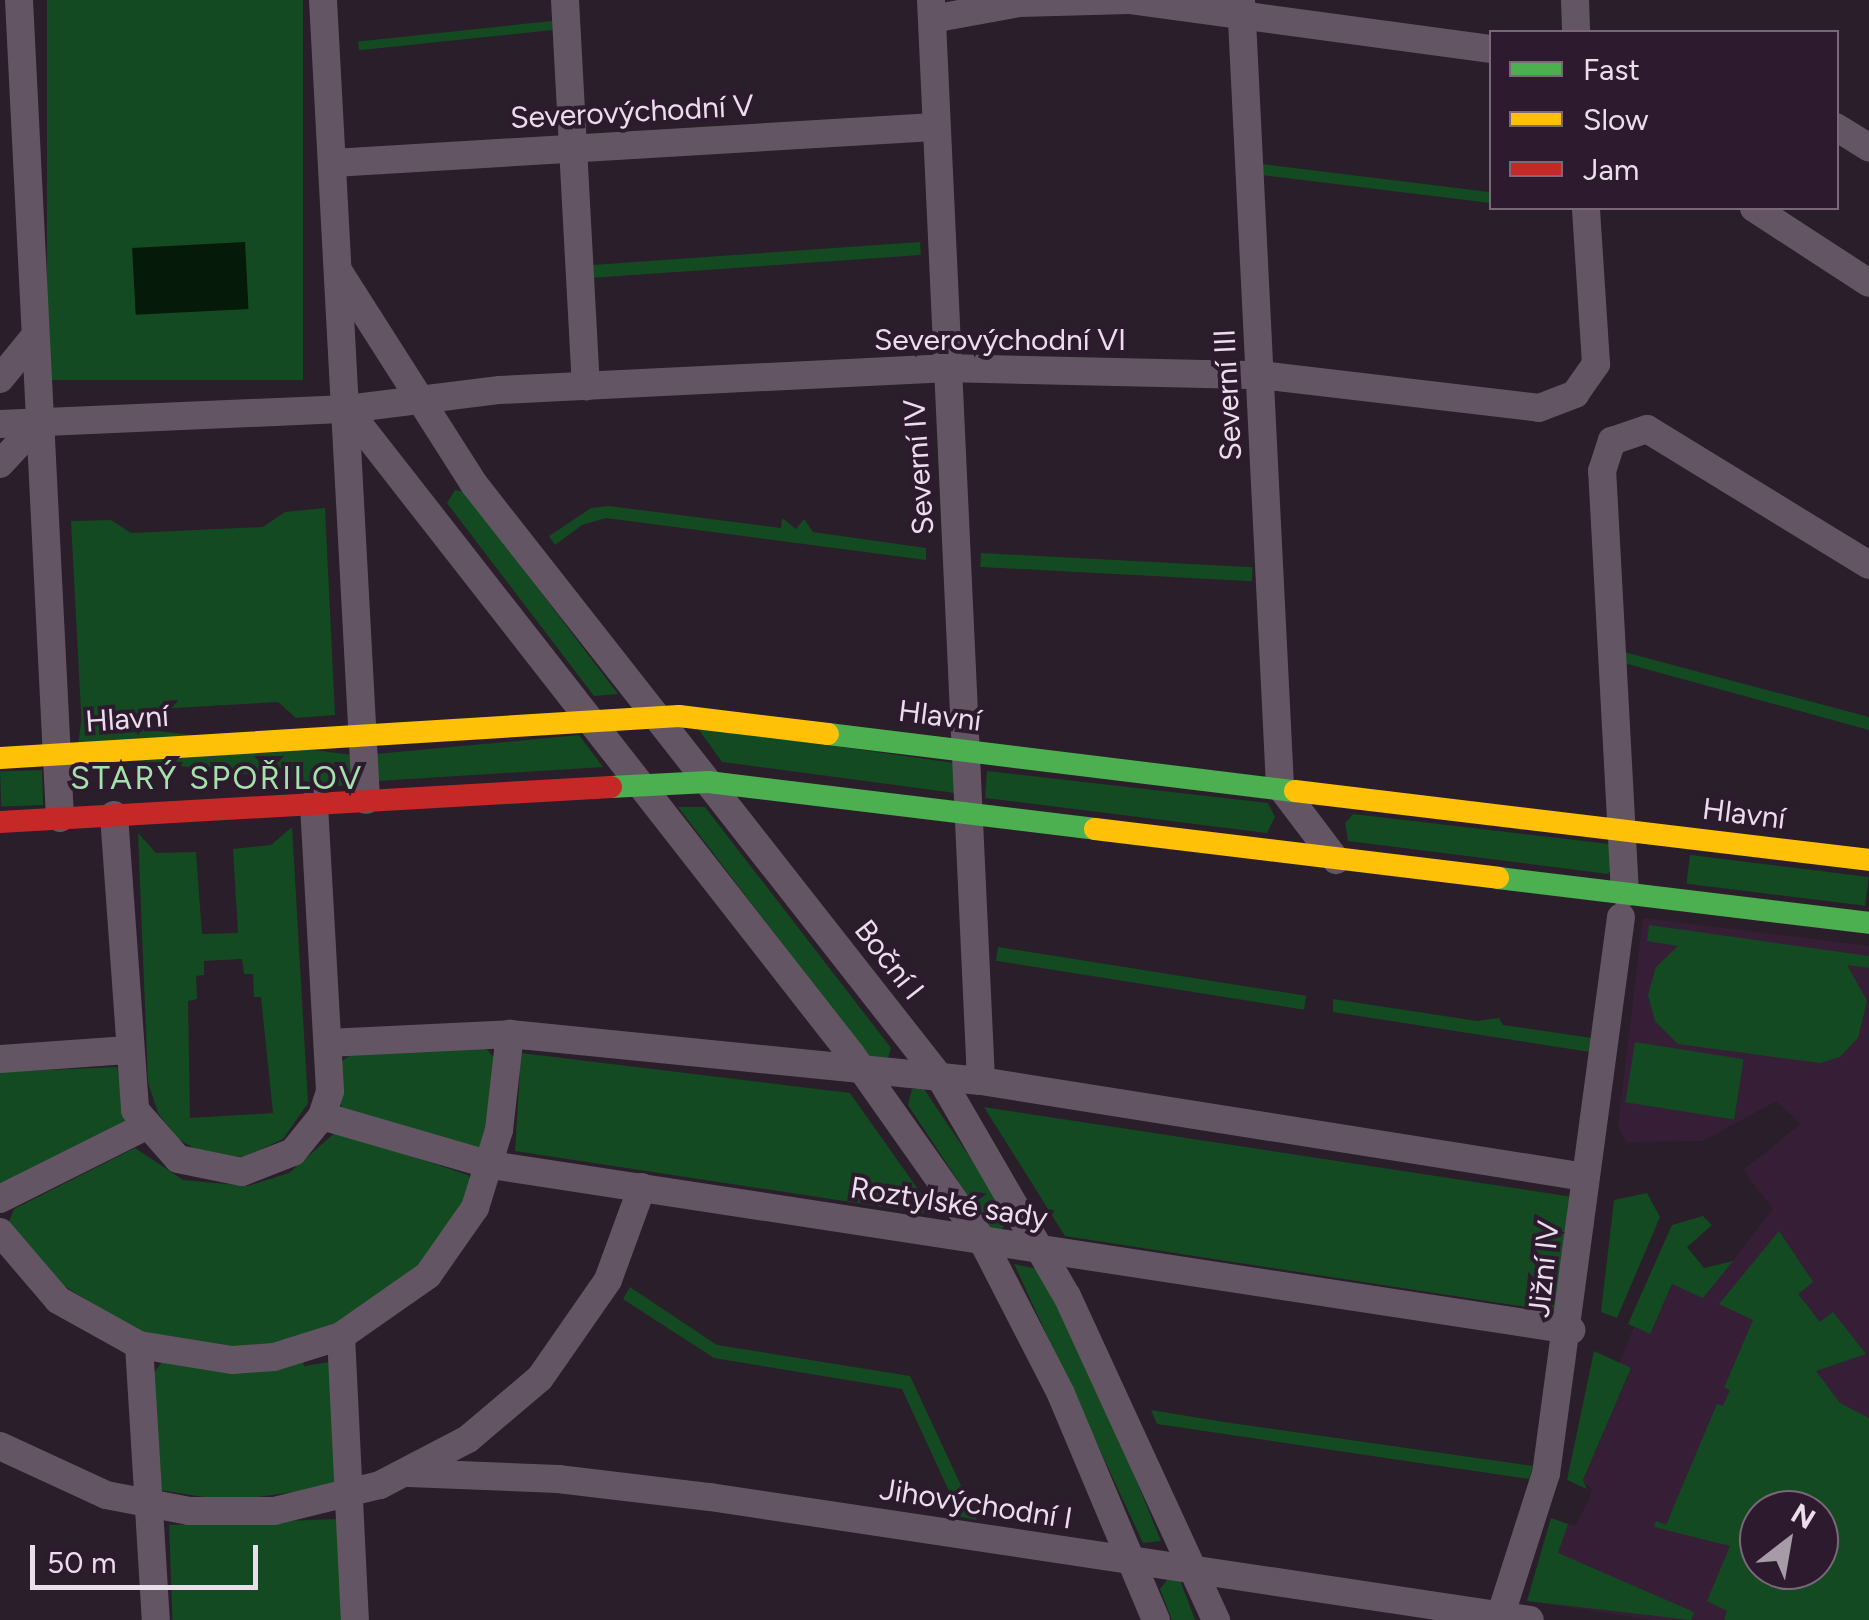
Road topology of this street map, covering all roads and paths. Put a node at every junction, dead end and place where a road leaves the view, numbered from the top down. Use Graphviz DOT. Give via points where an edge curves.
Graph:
graph roads {
  1 [pos="19,0"];
  2 [pos="323,0"];
  3 [pos="565,0"];
  4 [pos="1575,0"];
  5 [pos="1241,7"];
  6 [pos="931,10"];
  7 [pos="1576,30"];
  8 [pos="1489,48"];
  9 [pos="934,127"];
  10 [pos="1839,129"];
  11 [pos="569,148"];
  12 [pos="1869,148"];
  13 [pos="333,163"];
  14 [pos="14,180"];
  15 [pos="1586,210"];
  16 [pos="1757,210"];
  17 [pos="339,272"];
  18 [pos="1869,283"];
  19 [pos="35,336"];
  20 [pos="944,368"];
  21 [pos="1260,375"];
  22 [pos="0,379"];
  23 [pos="586,386"];
  24 [pos="419,398"];
  25 [pos="347,409"];
  26 [pos="39,422"];
  27 [pos="0,424"];
  28 [pos="0,464"];
  29 [pos="1869,565"];
  30 [pos="656,715"];
  31 [pos="589,718"];
  32 [pos="366,734"];
  33 [pos="970,749"];
  34 [pos="55,754"];
  35 [pos="0,758"];
  36 [pos="708,782"];
  37 [pos="639,783"];
  38 [pos="1280,786"];
  39 [pos="366,800"];
  40 [pos="314,803"];
  41 [pos="970,814"];
  42 [pos="114,815"];
  43 [pos="60,818"];
  44 [pos="0,822"];
  45 [pos="1619,828"];
  46 [pos="1336,860"];
  47 [pos="1869,860"];
  48 [pos="1623,905"];
  49 [pos="1869,924"];
  50 [pos="510,1034"];
  51 [pos="328,1043"];
  52 [pos="128,1050"];
  53 [pos="0,1059"];
  54 [pos="865,1072"];
  55 [pos="941,1079"];
  56 [pos="981,1082"];
  57 [pos="322,1116"];
  58 [pos="144,1127"];
  59 [pos="491,1165"];
  60 [pos="1586,1176"];
  61 [pos="642,1187"];
  62 [pos="0,1198"];
  63 [pos="0,1232"];
  64 [pos="982,1240"];
  65 [pos="1043,1251"];
  66 [pos="1571,1330"];
  67 [pos="341,1336"];
  68 [pos="139,1345"];
  69 [pos="0,1446"];
  70 [pos="409,1473"];
  71 [pos="349,1496"];
  72 [pos="149,1505"];
  73 [pos="1133,1562"];
  74 [pos="1197,1574"];
  75 [pos="1500,1618"];
  76 [pos="156,1620"];
  77 [pos="355,1620"];
  78 [pos="1156,1620"];
  79 [pos="1216,1620"];
  80 [pos="1530,1620"];
  1 -- 14 [label="street"];
  2 -- 13 [label="street"];
  3 -- 11 [label="street"];
  4 -- 7 [label="street"];
  5 -- 6 [label="street" via="1082,0"];
  5 -- 8 [label="street"];
  5 -- 21 [label="street, Severní III"];
  6 -- 9 [label="street, Severní IV"];
  9 -- 11 [label="street, Severovýchodní V"];
  9 -- 20 [label="street, Severní IV"];
  10 -- 12 [label="street"];
  11 -- 13 [label="street, Severovýchodní V"];
  11 -- 23 [label="street"];
  13 -- 17 [label="street"];
  14 -- 19 [label="street"];
  15 -- 21 [label="street, Severovýchodní VI" via="1596,364 1575,394 1539,408"];
  16 -- 18 [label="street"];
  17 -- 24 [label="street, Boční I"];
  17 -- 25 [label="street"];
  19 -- 22 [label="street"];
  19 -- 26 [label="street"];
  20 -- 21 [label="street, Severovýchodní VI"];
  20 -- 23 [label="street, Severovýchodní VI"];
  20 -- 33 [label="street, Severní IV"];
  21 -- 38 [label="street, Severní III"];
  23 -- 24 [label="street, Severovýchodní VI"];
  24 -- 25 [label="street, Severovýchodní VI"];
  24 -- 30 [label="street, Boční I" via="474,484"];
  25 -- 26 [label="street, Severovýchodní VI"];
  25 -- 31 [label="street"];
  25 -- 32 [label="street"];
  26 -- 27 [label="street, Severovýchodní VI"];
  26 -- 28 [label="street"];
  26 -- 34 [label="street"];
  29 -- 45 [label="street, Jižní IV" via="1646,430 1612,442 1602,471"];
  30 -- 31 [label="street, Hlavní"];
  30 -- 33 [label="street, Hlavní"];
  30 -- 36 [label="street, Boční I"];
  31 -- 32 [label="street, Hlavní"];
  31 -- 37 [label="street"];
  32 -- 34 [label="street, Hlavní"];
  32 -- 39 [label="street"];
  33 -- 38 [label="street, Hlavní"];
  33 -- 41 [label="street, Severní IV"];
  34 -- 35 [label="street, Hlavní"];
  34 -- 43 [label="street"];
  36 -- 37 [label="street"];
  36 -- 41 [label="street"];
  36 -- 55 [label="street, Boční I"];
  37 -- 39 [label="street"];
  37 -- 54 [label="street"];
  38 -- 45 [label="street, Hlavní"];
  38 -- 46 [label="street"];
  39 -- 40 [label="street"];
  40 -- 42 [label="street"];
  40 -- 51 [label="street"];
  41 -- 46 [label="street"];
  41 -- 56 [label="street, Severní IV"];
  42 -- 43 [label="street"];
  42 -- 52 [label="street"];
  43 -- 44 [label="street"];
  45 -- 47 [label="street, Hlavní"];
  45 -- 48 [label="street, Jižní IV"];
  46 -- 48 [label="street"];
  48 -- 49 [label="street"];
  48 -- 60 [label="street, Jižní IV"];
  50 -- 51 [label="street"];
  50 -- 54 [label="street"];
  50 -- 59 [label="street"];
  51 -- 57 [label="street" via="330,1090"];
  52 -- 53 [label="street"];
  52 -- 58 [label="street" via="130,1092"];
  54 -- 55 [label="street"];
  54 -- 64 [label="street"];
  55 -- 56 [label="street"];
  55 -- 65 [label="street, Boční I"];
  56 -- 60 [label="street"];
  57 -- 58 [label="street" via="292,1152 242,1172 178,1159"];
  57 -- 59 [label="street, Roztylské sady"];
  58 -- 62 [label="street"];
  59 -- 61 [label="street, Roztylské sady"];
  59 -- 67 [label="street" via="461,1231 428,1275"];
  60 -- 66 [label="street, Jižní IV"];
  61 -- 64 [label="street, Roztylské sady"];
  61 -- 70 [label="street" via="608,1280 568,1344 508,1408"];
  63 -- 68 [label="street" via="58,1300"];
  64 -- 65 [label="street, Roztylské sady"];
  64 -- 73 [label="street" via="1061,1394"];
  65 -- 66 [label="street, Roztylské sady"];
  65 -- 74 [label="street, Boční I"];
  66 -- 75 [label="street, Jižní IV" via="1546,1474"];
  67 -- 68 [label="street" via="274,1357 232,1360"];
  67 -- 71 [label="street"];
  68 -- 72 [label="street"];
  69 -- 72 [label="street" via="67,1482"];
  70 -- 71 [label="street"];
  70 -- 73 [label="street, Jihovýchodní I" via="558,1479 710,1497"];
  71 -- 72 [label="street" via="231,1513"];
  71 -- 77 [label="street"];
  72 -- 76 [label="street"];
  73 -- 74 [label="street, Jihovýchodní I"];
  73 -- 78 [label="street"];
  74 -- 75 [label="street, Jihovýchodní I"];
  74 -- 79 [label="street, Boční I"];
  75 -- 80 [label="street, Jihovýchodní I"];
}
